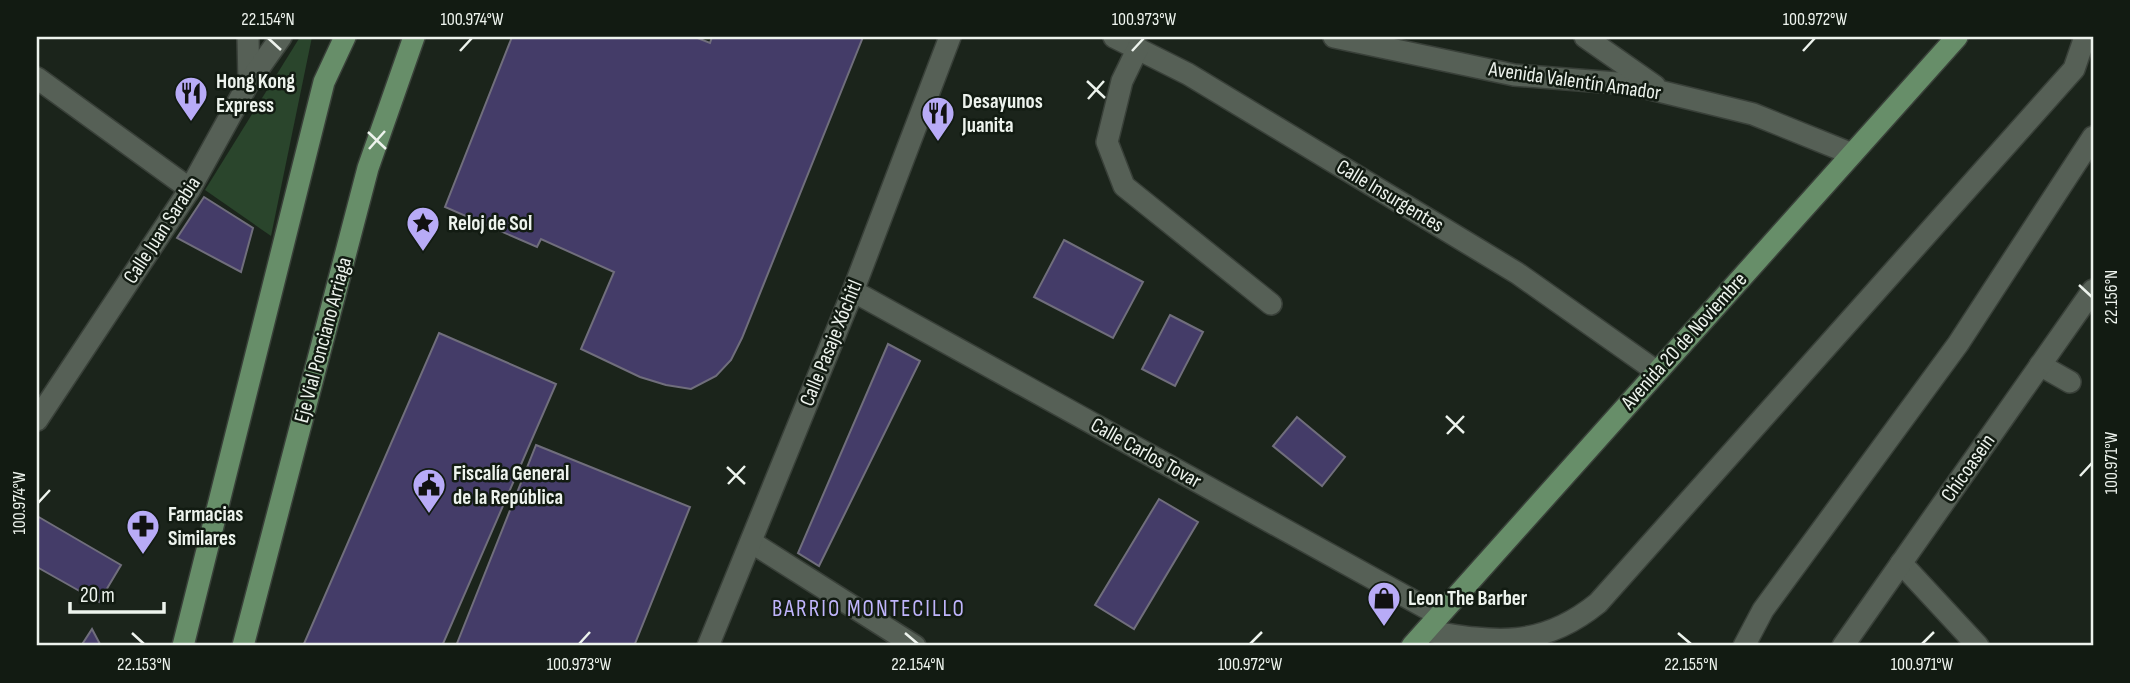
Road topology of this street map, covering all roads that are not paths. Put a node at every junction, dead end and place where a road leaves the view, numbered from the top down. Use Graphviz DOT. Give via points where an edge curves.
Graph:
graph roads {
  1 [pos="248,37"];
  2 [pos="281,37"];
  3 [pos="345,37"];
  4 [pos="414,37"];
  5 [pos="950,37"];
  6 [pos="1114,37"];
  7 [pos="1334,37"];
  8 [pos="1585,37"];
  9 [pos="1957,37"];
  10 [pos="2085,37"];
  11 [pos="1138,48"];
  12 [pos="37,78"];
  13 [pos="249,82"];
  14 [pos="1664,93"];
  15 [pos="2093,137"];
  16 [pos="1852,154"];
  17 [pos="190,189"];
  18 [pos="2093,290"];
  19 [pos="853,291"];
  20 [pos="1271,304"];
  21 [pos="2040,365"];
  22 [pos="1656,371"];
  23 [pos="2070,382"];
  24 [pos="37,420"];
  25 [pos="751,542"];
  26 [pos="1901,563"];
  27 [pos="1426,631"];
  28 [pos="183,646"];
  29 [pos="243,646"];
  30 [pos="708,646"];
  31 [pos="915,646"];
  32 [pos="1744,646"];
  33 [pos="1843,646"];
  34 [pos="1979,646"];
  1 -- 13 [label="street"];
  2 -- 13 [label="street, Calle Juan Sarabia"];
  3 -- 28 [label="main road" via="324,82"];
  4 -- 29 [label="main road, Eje Vial Ponciano Arriaga" via="368,168"];
  5 -- 19 [label="street, Calle Pasaje Xóchitl"];
  6 -- 11 [label="street, Calle Insurgentes"];
  7 -- 14 [label="street, Avenida Valentín Amador" via="1514,75 1630,84"];
  8 -- 14 [label="street"];
  9 -- 16 [label="main road, Avenida 20 de Noviembre"];
  10 -- 27 [label="street" via="2074,69 1598,603 1581,617 1538,636 1513,640"];
  11 -- 20 [label="street" via="1122,81 1107,142 1124,186"];
  11 -- 22 [label="street, Calle Insurgentes" via="1517,273"];
  12 -- 17 [label="street"];
  13 -- 17 [label="street, Calle Juan Sarabia"];
  14 -- 16 [label="street, Avenida Valentín Amador" via="1753,114"];
  15 -- 32 [label="street" via="1958,344 1763,610"];
  16 -- 22 [label="main road, Avenida 20 de Noviembre"];
  17 -- 24 [label="street, Calle Juan Sarabia"];
  18 -- 21 [label="street, Chicoasein"];
  19 -- 25 [label="street, Calle Pasaje Xóchitl"];
  19 -- 27 [label="street, Calle Carlos Tovar"];
  21 -- 23 [label="street"];
  21 -- 26 [label="street, Chicoasein"];
  22 -- 27 [label="main road, Avenida 20 de Noviembre"];
  25 -- 30 [label="street, Calle Pasaje Xóchitl"];
  25 -- 31 [label="street"];
  26 -- 33 [label="street, Chicoasein"];
  26 -- 34 [label="street"];
}
